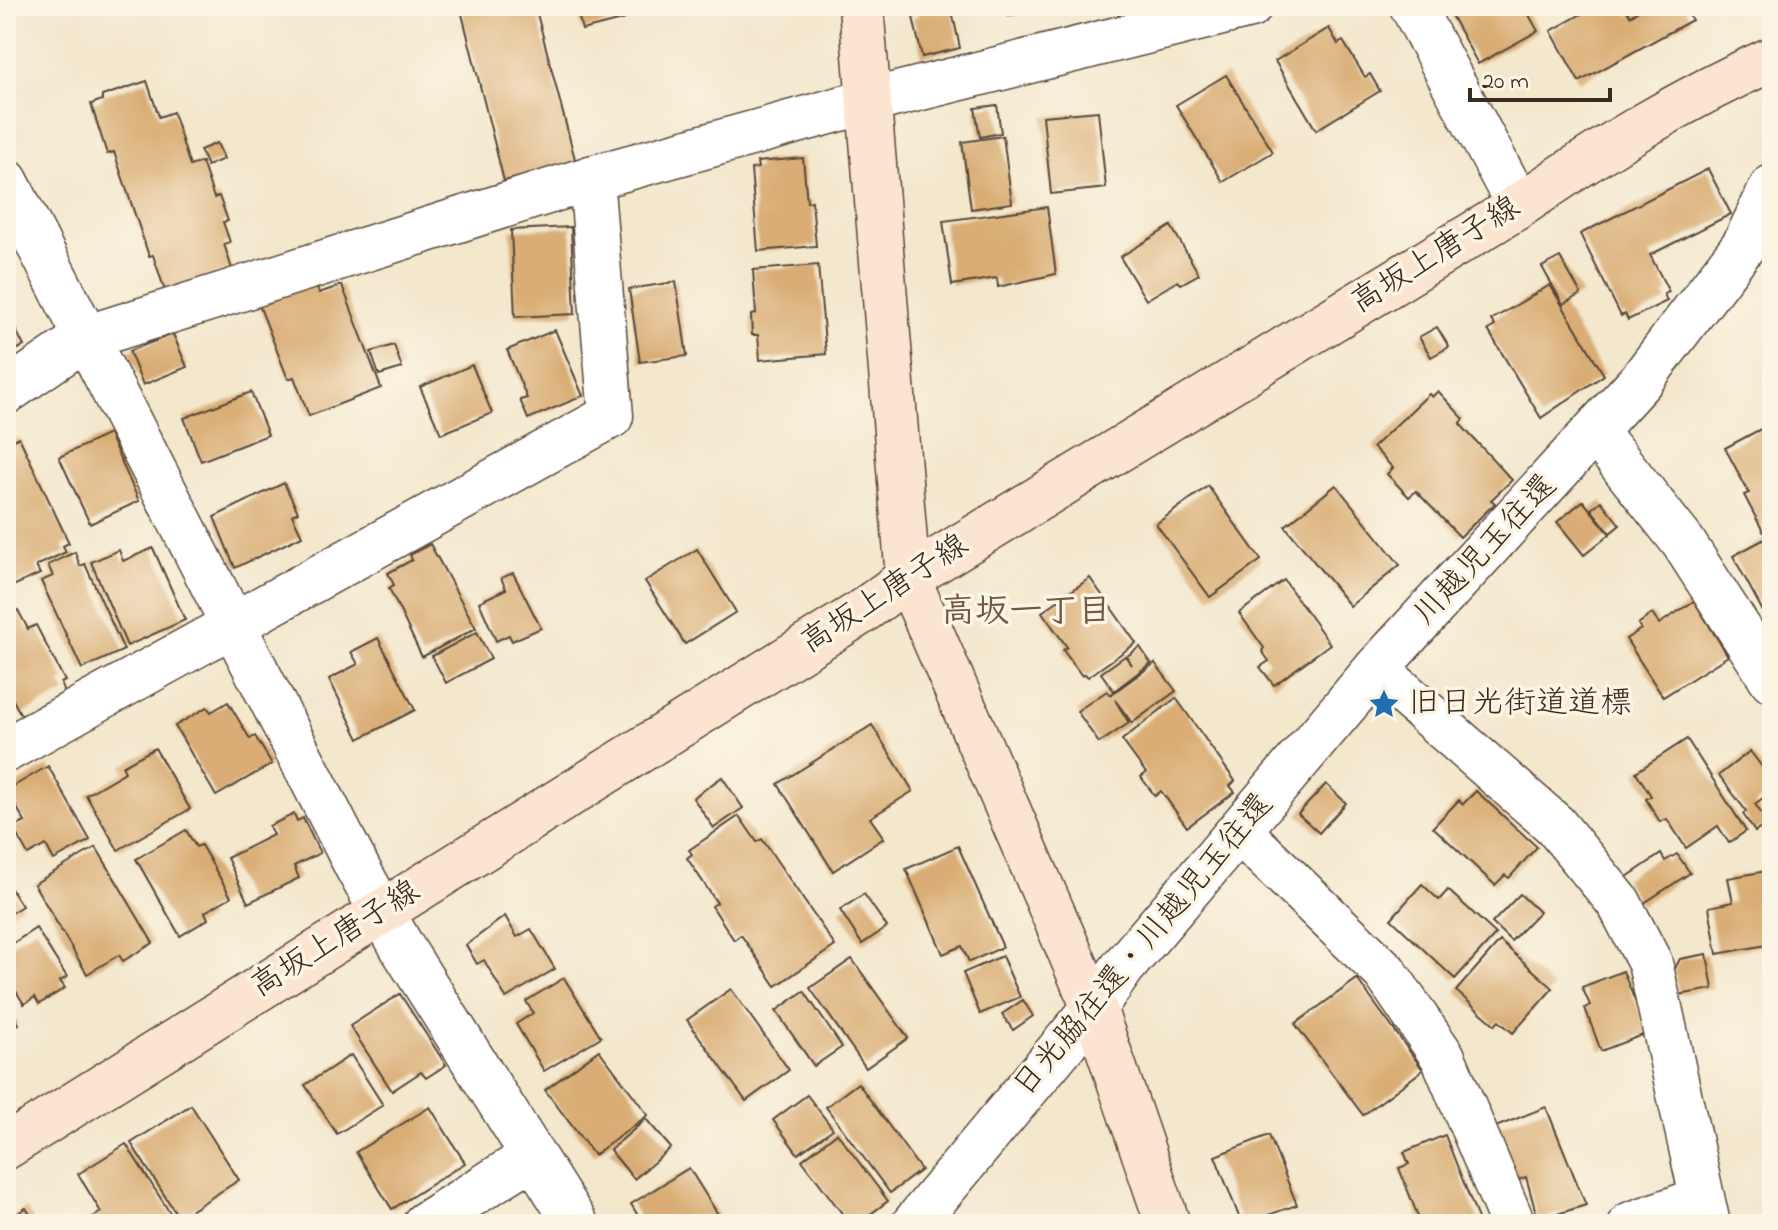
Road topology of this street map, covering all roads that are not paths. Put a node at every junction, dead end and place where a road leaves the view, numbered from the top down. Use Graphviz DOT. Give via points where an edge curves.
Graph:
graph roads {
  1 [pos="861,6"];
  2 [pos="1412,6"];
  3 [pos="1237,8"];
  4 [pos="1772,59"];
  5 [pos="869,101"];
  6 [pos="591,178"];
  7 [pos="6,181"];
  8 [pos="1772,187"];
  9 [pos="1519,206"];
  10 [pos="85,338"];
  11 [pos="6,392"];
  12 [pos="1596,432"];
  13 [pos="908,578"];
  14 [pos="231,626"];
  15 [pos="1376,669"];
  16 [pos="1772,680"];
  17 [pos="6,750"];
  18 [pos="1239,831"];
  19 [pos="382,911"];
  20 [pos="1094,1008"];
  21 [pos="6,1147"];
  22 [pos="533,1156"];
  23 [pos="1705,1212"];
  24 [pos="425,1224"];
  25 [pos="576,1224"];
  26 [pos="914,1224"];
  27 [pos="1168,1224"];
  28 [pos="1513,1224"];
  29 [pos="1631,1224"];
  1 -- 5 [label="main road"];
  2 -- 9 [label="street"];
  3 -- 5 [label="street"];
  4 -- 9 [label="main road, 高坂上唐子線" via="1674,106"];
  5 -- 6 [label="street"];
  5 -- 13 [label="main road"];
  6 -- 10 [label="street"];
  6 -- 14 [label="street" via="611,416"];
  7 -- 10 [label="street"];
  8 -- 12 [label="street, 川越児玉往還" via="1744,245"];
  9 -- 13 [label="main road, 高坂上唐子線"];
  10 -- 11 [label="street"];
  10 -- 14 [label="street"];
  12 -- 15 [label="street, 川越児玉往還"];
  12 -- 16 [label="street" via="1683,542"];
  13 -- 19 [label="main road, 高坂上唐子線"];
  13 -- 20 [label="main road"];
  14 -- 17 [label="street"];
  14 -- 19 [label="street"];
  15 -- 18 [label="street, 日光脇往還・川越児玉往還"];
  15 -- 23 [label="street" via="1555,825 1619,903 1650,963"];
  18 -- 20 [label="street, 日光脇往還・川越児玉往還"];
  18 -- 28 [label="street" via="1385,972 1443,1057"];
  19 -- 21 [label="main road, 高坂上唐子線"];
  19 -- 22 [label="street"];
  20 -- 26 [label="street, 日光脇往還・川越児玉往還"];
  20 -- 27 [label="main road"];
  22 -- 24 [label="street"];
  22 -- 25 [label="street"];
  23 -- 29 [label="street"];
}
